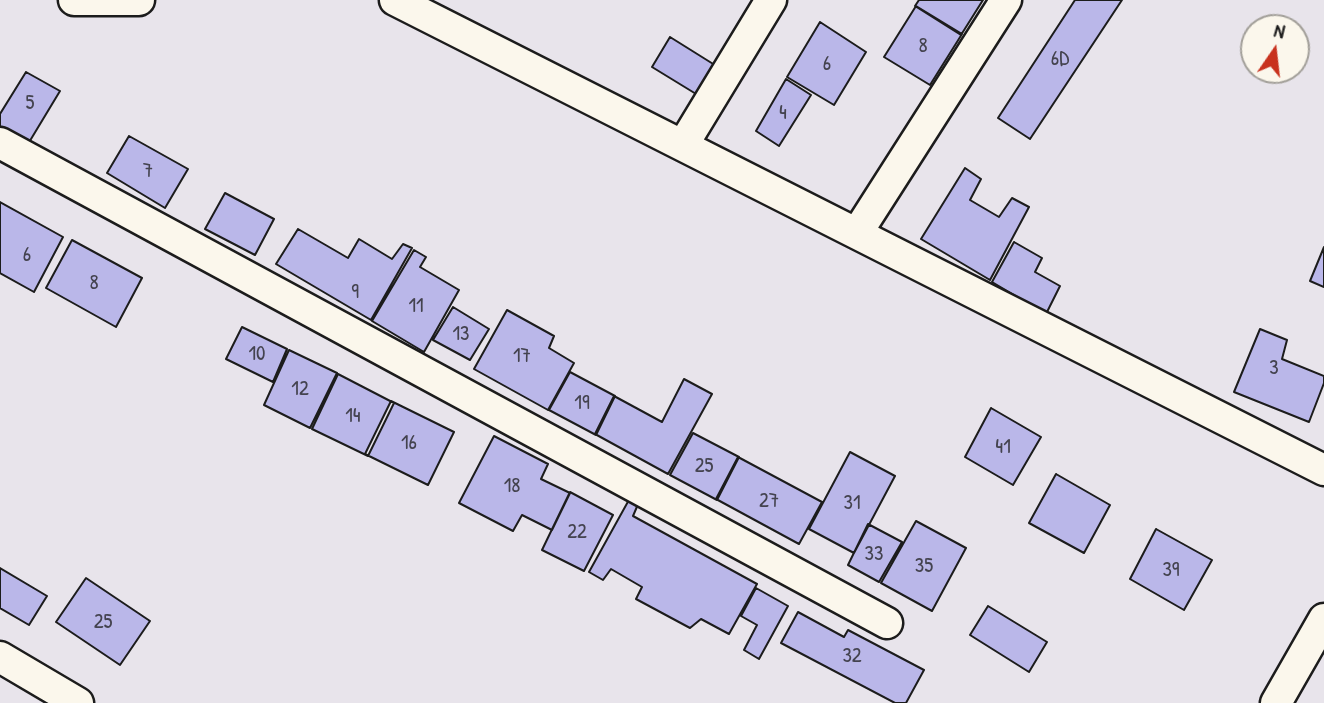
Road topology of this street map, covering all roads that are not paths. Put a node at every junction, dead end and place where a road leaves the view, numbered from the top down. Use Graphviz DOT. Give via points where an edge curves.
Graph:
graph roads {
  1 [pos="74,0"];
  2 [pos="139,0"];
  3 [pos="395,0"];
  4 [pos="771,0"];
  5 [pos="1006,0"];
  6 [pos="0,143"];
  7 [pos="683,145"];
  8 [pos="857,233"];
  9 [pos="1324,470"];
  10 [pos="1324,619"];
  11 [pos="887,622"];
  12 [pos="0,657"];
  13 [pos="78,703"];
  14 [pos="1276,703"];
  1 -- 2 [label="street"];
  3 -- 7 [label="street"];
  4 -- 7 [label="street"];
  5 -- 8 [label="street"];
  6 -- 11 [label="street"];
  7 -- 8 [label="street"];
  8 -- 9 [label="street"];
  10 -- 14 [label="street"];
  12 -- 13 [label="street"];
}
